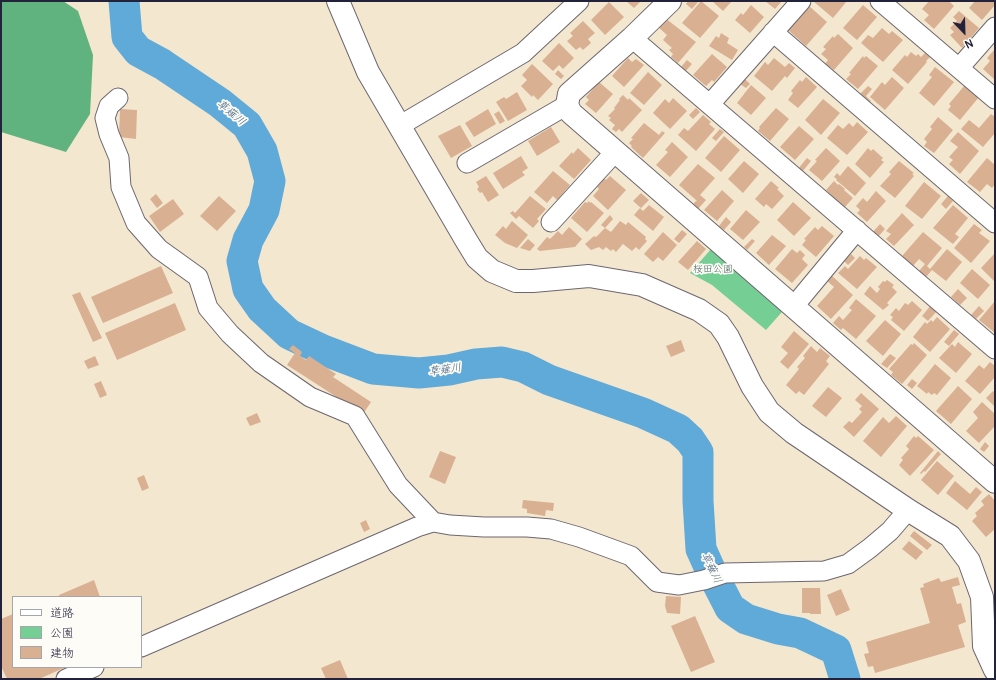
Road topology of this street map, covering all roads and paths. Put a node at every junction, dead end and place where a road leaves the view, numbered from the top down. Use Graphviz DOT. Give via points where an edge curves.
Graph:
graph roads {
  1 [pos="338,1"];
  2 [pos="579,1"];
  3 [pos="670,1"];
  4 [pos="801,1"];
  5 [pos="880,1"];
  6 [pos="995,27"];
  7 [pos="773,32"];
  8 [pos="632,38"];
  9 [pos="959,68"];
  10 [pos="118,98"];
  11 [pos="995,99"];
  12 [pos="710,104"];
  13 [pos="567,105"];
  14 [pos="398,126"];
  15 [pos="615,152"];
  16 [pos="468,163"];
  17 [pos="551,222"];
  18 [pos="995,222"];
  19 [pos="857,230"];
  20 [pos="794,306"];
  21 [pos="995,349"];
  22 [pos="995,482"];
  23 [pos="908,510"];
  24 [pos="433,522"];
  25 [pos="142,647"];
  26 [pos="92,668"];
  27 [pos="995,670"];
  28 [pos="66,679"];
  1 -- 14 [label="street" via="368,72"];
  2 -- 14 [label="street" via="523,53"];
  3 -- 8 [label="street"];
  4 -- 7 [label="street"];
  5 -- 9 [label="street"];
  6 -- 9 [label="street"];
  7 -- 12 [label="street"];
  7 -- 18 [label="street"];
  8 -- 12 [label="street"];
  8 -- 13 [label="street" via="569,94"];
  9 -- 11 [label="street"];
  10 -- 24 [label="street" via="109,106 105,118 108,134 119,158 120,187 136,223 158,248 198,278 208,308 230,334 261,363 310,397 355,416 398,485"];
  12 -- 19 [label="street"];
  13 -- 15 [label="street" via="571,113"];
  13 -- 16 [label="street"];
  14 -- 23 [label="street" via="477,258 492,271 516,281 589,276 642,285 699,310 719,324 728,337 752,386 769,412 794,434"];
  15 -- 17 [label="street"];
  15 -- 20 [label="street"];
  19 -- 20 [label="street"];
  19 -- 21 [label="street"];
  20 -- 22 [label="street"];
  23 -- 24 [label="street" via="890,531 848,564 824,571 725,573 679,585 657,582 631,556 551,528 478,527"];
  23 -- 27 [label="street" via="950,536 969,561 982,597 984,646"];
  24 -- 25 [label="street"];
  26 -- 28 [label="street"];
}
